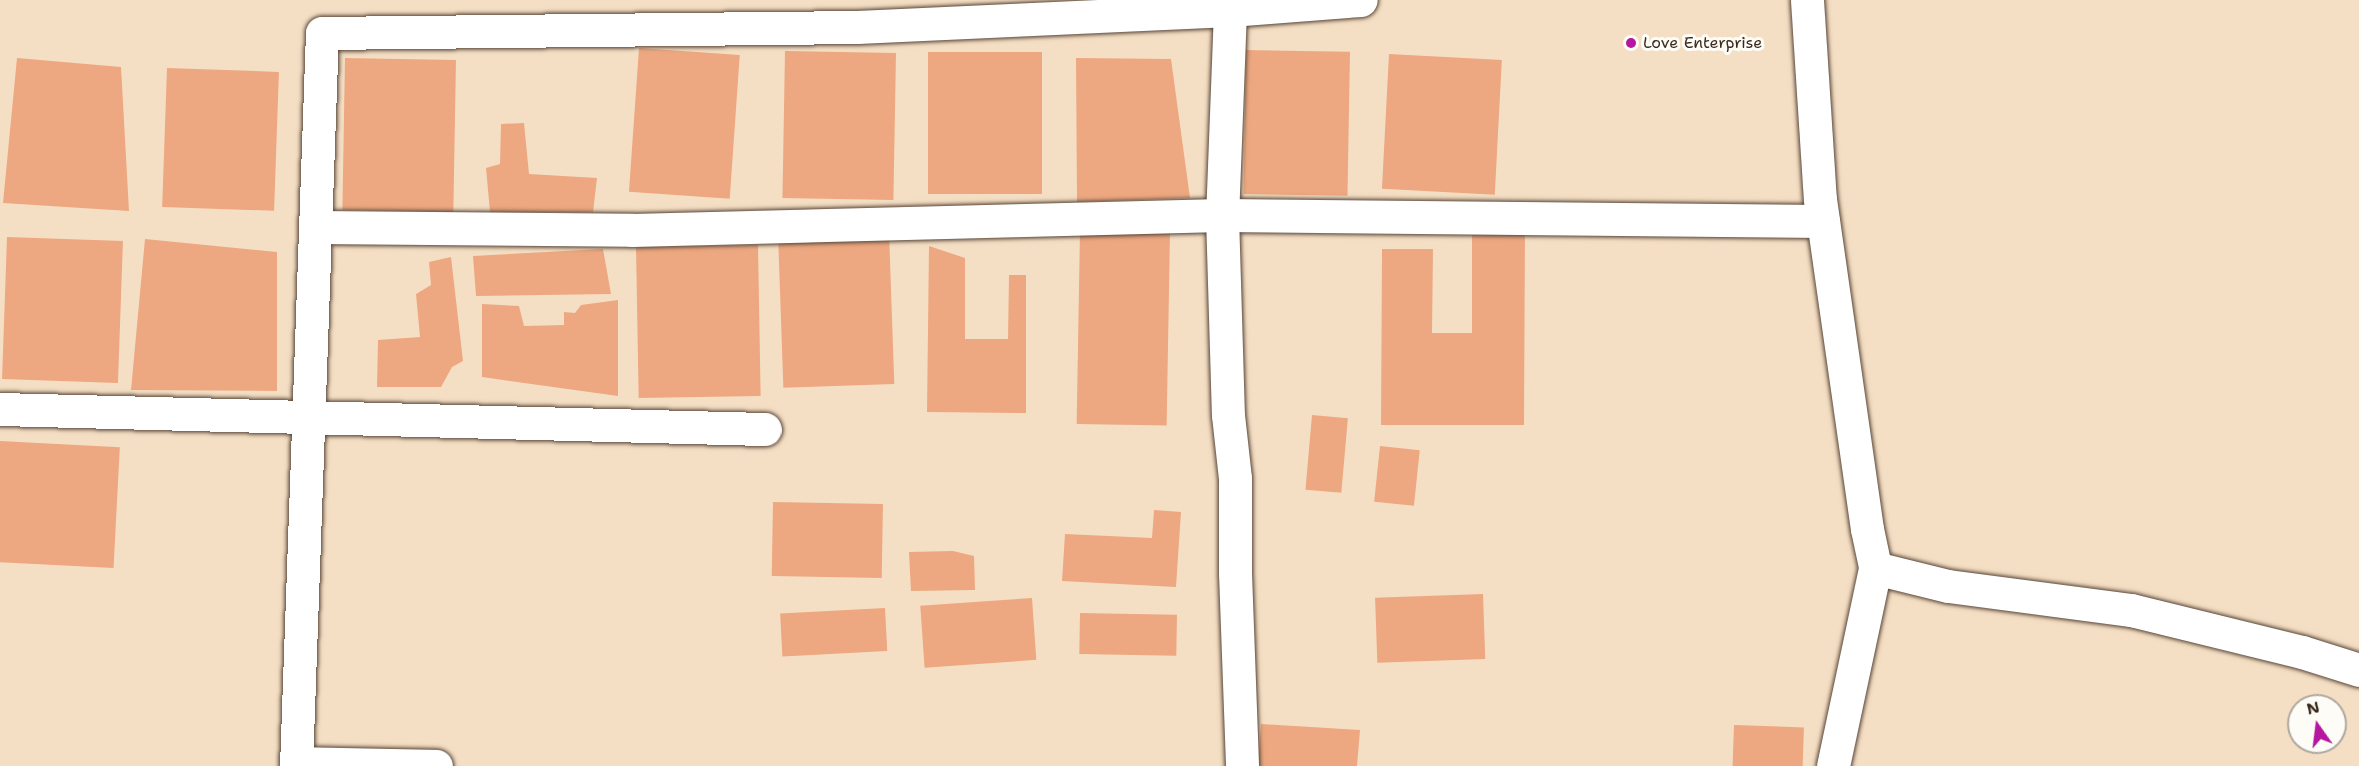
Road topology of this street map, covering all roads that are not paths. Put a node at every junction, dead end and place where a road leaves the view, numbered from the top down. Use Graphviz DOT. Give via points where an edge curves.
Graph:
graph roads {
  1 [pos="1360,0"];
  2 [pos="1807,0"];
  3 [pos="1230,10"];
  4 [pos="1222,215"];
  5 [pos="1823,221"];
  6 [pos="315,227"];
  7 [pos="0,409"];
  8 [pos="310,416"];
  9 [pos="765,429"];
  10 [pos="1875,568"];
  11 [pos="2359,670"];
  12 [pos="296,764"];
  13 [pos="436,766"];
  14 [pos="1242,766"];
  15 [pos="1833,766"];
  1 -- 3 [label="street"];
  2 -- 5 [label="street"];
  3 -- 4 [label="street"];
  3 -- 6 [label="street" via="857,27 322,33"];
  4 -- 5 [label="street"];
  4 -- 6 [label="street" via="644,230"];
  4 -- 14 [label="street" via="1228,415 1235,478 1234,573"];
  5 -- 10 [label="street"];
  6 -- 8 [label="street"];
  7 -- 8 [label="street"];
  8 -- 9 [label="street"];
  8 -- 12 [label="street"];
  10 -- 11 [label="street" via="1948,586 2131,610"];
  10 -- 15 [label="street"];
  12 -- 13 [label="street"];
}
